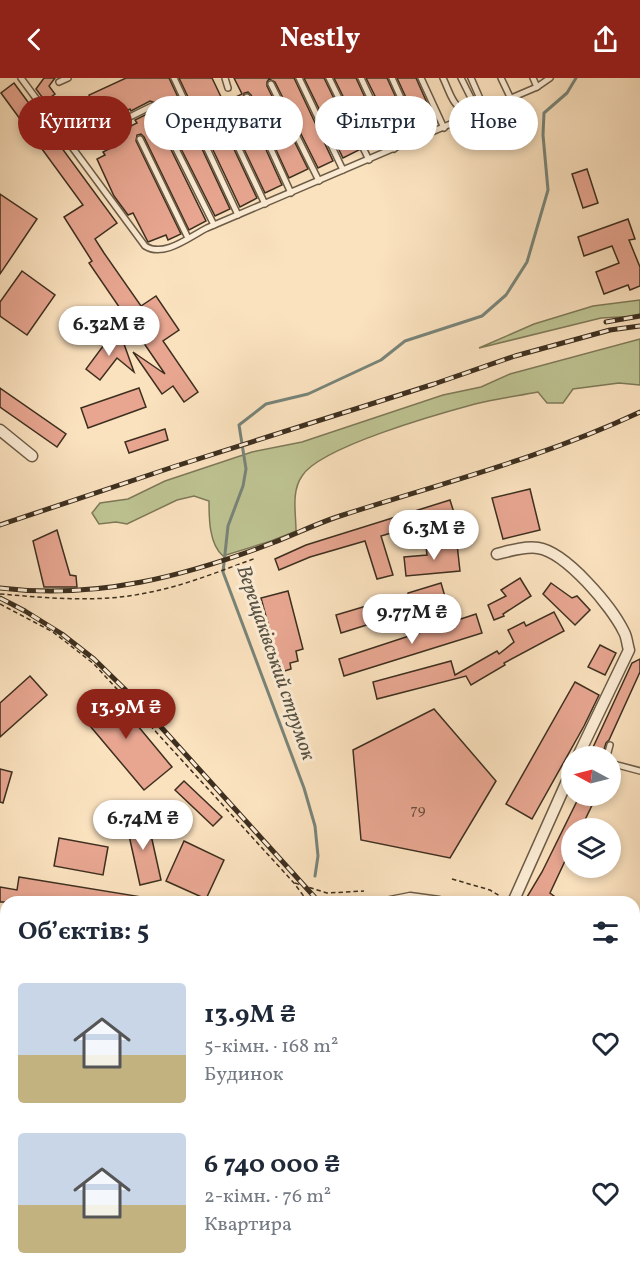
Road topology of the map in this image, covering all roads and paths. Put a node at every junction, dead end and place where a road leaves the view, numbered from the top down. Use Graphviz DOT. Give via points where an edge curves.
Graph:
graph roads {
  1 [pos="21,78"];
  2 [pos="68,78"];
  3 [pos="174,78"];
  4 [pos="225,78"];
  5 [pos="299,78"];
  6 [pos="329,78"];
  7 [pos="361,78"];
  8 [pos="392,78"];
  9 [pos="421,78"];
  10 [pos="443,78"];
  11 [pos="461,78"];
  12 [pos="471,78"];
  13 [pos="501,78"];
  14 [pos="533,78"];
  15 [pos="549,78"];
  16 [pos="59,82"];
  17 [pos="271,84"];
  18 [pos="537,87"];
  19 [pos="228,88"];
  20 [pos="35,96"];
  21 [pos="369,96"];
  22 [pos="400,96"];
  23 [pos="451,96"];
  24 [pos="470,96"];
  25 [pos="477,96"];
  26 [pos="510,96"];
  27 [pos="518,96"];
  28 [pos="449,126"];
  29 [pos="444,128"];
  30 [pos="437,131"];
  31 [pos="141,139"];
  32 [pos="76,150"];
  33 [pos="176,150"];
  34 [pos="239,150"];
  35 [pos="271,150"];
  36 [pos="392,150"];
  37 [pos="369,160"];
  38 [pos="343,170"];
  39 [pos="319,181"];
  40 [pos="291,193"];
  41 [pos="265,204"];
  42 [pos="238,215"];
  43 [pos="214,225"];
  44 [pos="188,238"];
  45 [pos="0,430"];
  46 [pos="32,456"];
  47 [pos="496,554"];
  48 [pos="256,558"];
  49 [pos="0,594"];
  50 [pos="0,604"];
  51 [pos="583,746"];
  52 [pos="621,766"];
  53 [pos="640,771"];
  54 [pos="561,795"];
  55 [pos="452,879"];
  56 [pos="294,883"];
  57 [pos="490,890"];
  58 [pos="364,891"];
  59 [pos="304,896"];
  60 [pos="516,896"];
  1 -- 20 [label="lane"];
  2 -- 16 [label="lane"];
  3 -- 42 [label="lane"];
  4 -- 19 [label="lane"];
  5 -- 38 [label="lane"];
  6 -- 37 [label="lane"];
  7 -- 21 [label="lane"];
  8 -- 22 [label="lane"];
  9 -- 29 [label="lane"];
  10 -- 23 [label="lane"];
  11 -- 24 [label="lane"];
  12 -- 25 [label="lane"];
  13 -- 26 [label="lane"];
  14 -- 18 [label="lane"];
  15 -- 18 [label="lane"];
  17 -- 39 [label="lane"];
  18 -- 27 [label="lane"];
  28 -- 29 [label="lane"];
  29 -- 30 [label="lane"];
  31 -- 44 [label="lane"];
  32 -- 44 [label="lane" via="145,246 162,251"];
  33 -- 43 [label="lane"];
  34 -- 41 [label="lane"];
  35 -- 40 [label="lane"];
  36 -- 37 [label="lane"];
  37 -- 38 [label="lane"];
  38 -- 39 [label="lane"];
  39 -- 40 [label="lane"];
  40 -- 41 [label="lane"];
  41 -- 42 [label="lane"];
  42 -- 43 [label="lane"];
  43 -- 44 [label="lane"];
  45 -- 46 [label="street"];
  47 -- 51 [label="street" via="537,548 555,554 591,586 625,633 629,650"];
  48 -- 49 [label="path" via="145,594 93,599"];
  50 -- 56 [label="path" via="53,632 94,664"];
  52 -- 53 [label="lane"];
  54 -- 60 [label="street"];
  55 -- 57 [label="path"];
  56 -- 58 [label="path" via="327,893"];
  56 -- 59 [label="path"];
}
